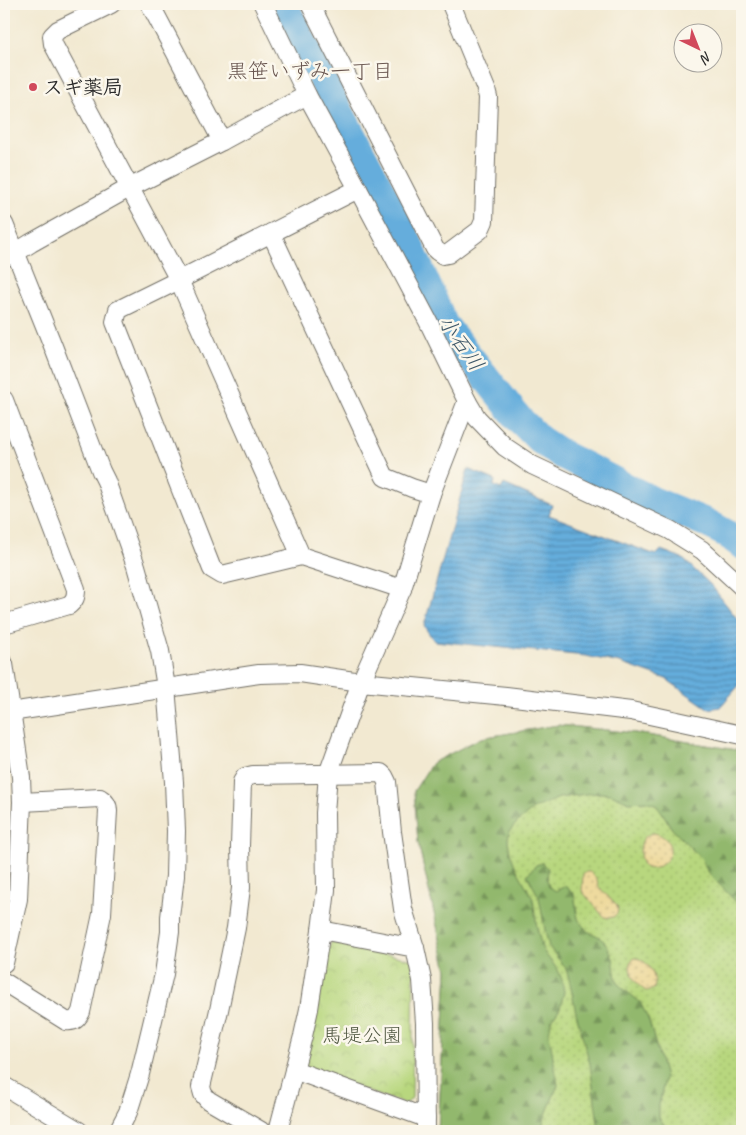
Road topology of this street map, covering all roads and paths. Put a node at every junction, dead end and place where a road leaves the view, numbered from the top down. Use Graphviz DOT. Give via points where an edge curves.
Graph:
graph roads {
  1 [pos="111,4"];
  2 [pos="150,4"];
  3 [pos="263,4"];
  4 [pos="310,4"];
  5 [pos="451,4"];
  6 [pos="306,95"];
  7 [pos="222,141"];
  8 [pos="129,188"];
  9 [pos="358,189"];
  10 [pos="4,224"];
  11 [pos="271,233"];
  12 [pos="9,255"];
  13 [pos="179,280"];
  14 [pos="4,400"];
  15 [pos="467,401"];
  16 [pos="431,494"];
  17 [pos="301,556"];
  18 [pos="742,587"];
  19 [pos="402,589"];
  20 [pos="4,624"];
  21 [pos="4,664"];
  22 [pos="361,682"];
  23 [pos="166,687"];
  24 [pos="8,713"];
  25 [pos="742,735"];
  26 [pos="328,774"];
  27 [pos="22,802"];
  28 [pos="321,930"];
  29 [pos="415,948"];
  30 [pos="4,963"];
  31 [pos="4,982"];
  32 [pos="294,1070"];
  33 [pos="4,1086"];
  34 [pos="426,1124"];
  35 [pos="79,1131"];
  36 [pos="118,1131"];
  37 [pos="261,1131"];
  38 [pos="278,1131"];
  1 -- 8 [label="street" via="52,36 53,44"];
  2 -- 7 [label="street"];
  3 -- 6 [label="street"];
  4 -- 5 [label="street" via="435,249 443,255 480,230 484,221 488,97"];
  6 -- 7 [label="street"];
  6 -- 9 [label="street"];
  7 -- 8 [label="street"];
  8 -- 12 [label="street"];
  8 -- 13 [label="street"];
  9 -- 11 [label="street"];
  9 -- 15 [label="street"];
  10 -- 12 [label="street"];
  11 -- 13 [label="street"];
  11 -- 16 [label="street" via="386,477"];
  12 -- 23 [label="street" via="53,346 106,481 136,566 160,650"];
  13 -- 17 [label="street"];
  13 -- 17 [label="street" via="118,310 115,322 212,569 222,575"];
  14 -- 20 [label="street" via="76,589 74,601 69,605"];
  15 -- 16 [label="street"];
  15 -- 18 [label="street" via="477,418 505,447 532,465 670,530 702,550"];
  16 -- 19 [label="street"];
  17 -- 19 [label="street"];
  19 -- 22 [label="street"];
  21 -- 24 [label="street"];
  22 -- 23 [label="street" via="300,673 259,674"];
  22 -- 25 [label="street" via="631,711"];
  22 -- 26 [label="street"];
  23 -- 24 [label="street"];
  23 -- 36 [label="street" via="176,831 170,932 164,974 140,1074"];
  24 -- 27 [label="street" via="21,777"];
  26 -- 28 [label="street" via="326,890"];
  26 -- 29 [label="street" via="380,773 387,782 403,909"];
  26 -- 37 [label="street" via="253,775 245,776 242,782 241,888 237,920 201,1087 208,1100"];
  27 -- 30 [label="street" via="18,899"];
  27 -- 31 [label="street" via="104,800 108,811 102,914 77,1020 66,1021"];
  28 -- 29 [label="street"];
  28 -- 32 [label="street" via="309,1009"];
  29 -- 34 [label="street" via="422,980 425,1022"];
  32 -- 34 [label="street"];
  32 -- 38 [label="street"];
  33 -- 35 [label="street"];
}
